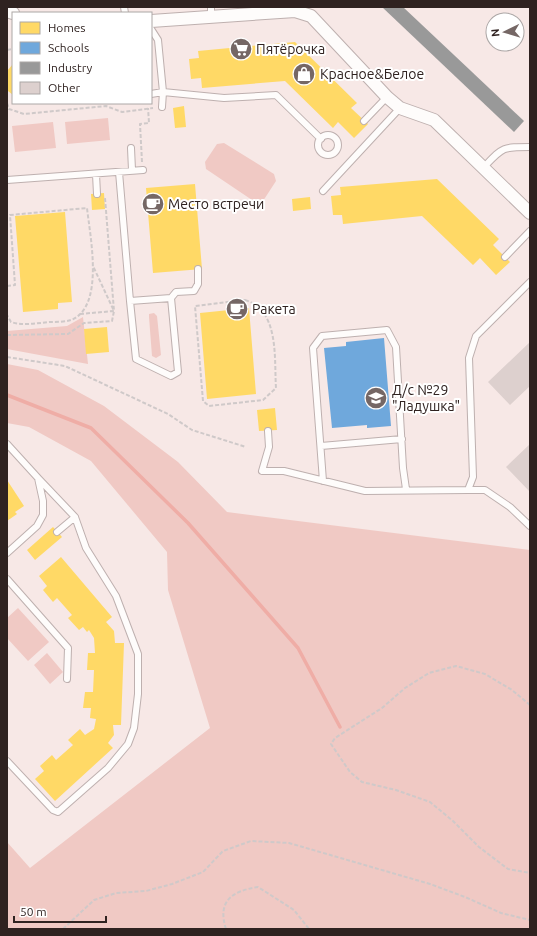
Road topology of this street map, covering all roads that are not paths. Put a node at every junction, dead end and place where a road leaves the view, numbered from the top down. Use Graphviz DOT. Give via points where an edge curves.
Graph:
graph roads {
  1 [pos="211,12"];
  2 [pos="152,21"];
  3 [pos="152,31"];
  4 [pos="163,92"];
  5 [pos="152,94"];
  6 [pos="387,97"];
  7 [pos="162,107"];
  8 [pos="400,108"];
  9 [pos="364,121"];
  10 [pos="321,139"];
  11 [pos="530,147"];
  12 [pos="131,148"];
  13 [pos="484,167"];
  14 [pos="132,170"];
  15 [pos="143,170"];
  16 [pos="119,172"];
  17 [pos="96,174"];
  18 [pos="7,180"];
  19 [pos="323,191"];
  20 [pos="97,193"];
  21 [pos="530,213"];
  22 [pos="530,231"];
  23 [pos="505,257"];
  24 [pos="198,269"];
  25 [pos="530,282"];
  26 [pos="171,298"];
  27 [pos="130,301"];
  28 [pos="268,431"];
  29 [pos="402,439"];
  30 [pos="7,444"];
  31 [pos="321,446"];
  32 [pos="38,478"];
  33 [pos="323,481"];
  34 [pos="406,489"];
  35 [pos="468,490"];
  36 [pos="75,517"];
  37 [pos="530,526"];
  38 [pos="57,532"];
  39 [pos="7,553"];
  40 [pos="7,579"];
  41 [pos="67,680"];
  42 [pos="7,761"];
  1 -- 2 [label="street"];
  1 -- 6 [label="street" via="295,10 311,16"];
  3 -- 4 [label="lane" via="158,40"];
  4 -- 5 [label="lane"];
  4 -- 7 [label="lane"];
  4 -- 10 [label="lane" via="224,98 276,95"];
  6 -- 8 [label="street"];
  6 -- 9 [label="lane"];
  8 -- 13 [label="street" via="434,120"];
  8 -- 19 [label="lane"];
  11 -- 13 [label="lane" via="508,147 501,150"];
  12 -- 14 [label="lane"];
  13 -- 21 [label="street"];
  14 -- 15 [label="lane"];
  14 -- 16 [label="lane"];
  16 -- 17 [label="lane"];
  16 -- 27 [label="lane"];
  17 -- 18 [label="lane"];
  17 -- 20 [label="lane"];
  22 -- 23 [label="lane"];
  24 -- 26 [label="lane" via="198,284 194,291 176,292"];
  25 -- 35 [label="lane" via="476,336 468,358 473,476"];
  26 -- 27 [label="lane"];
  26 -- 27 [label="lane" via="178,372 171,376 136,359"];
  28 -- 33 [label="lane" via="269,447 262,471 284,471"];
  29 -- 31 [label="lane"];
  29 -- 31 [label="lane" via="396,347 388,330 380,330 322,336 313,348"];
  29 -- 34 [label="lane"];
  30 -- 32 [label="lane"];
  31 -- 33 [label="lane"];
  32 -- 36 [label="lane"];
  32 -- 39 [label="lane" via="43,501 42,515 37,526"];
  33 -- 34 [label="lane" via="365,491"];
  34 -- 35 [label="lane"];
  35 -- 37 [label="lane" via="485,490 510,507"];
  36 -- 38 [label="lane"];
  36 -- 42 [label="lane" via="86,548 116,596 138,654 138,694 134,728 128,744 108,768 58,812 53,810"];
  40 -- 41 [label="lane" via="68,648"];
}
